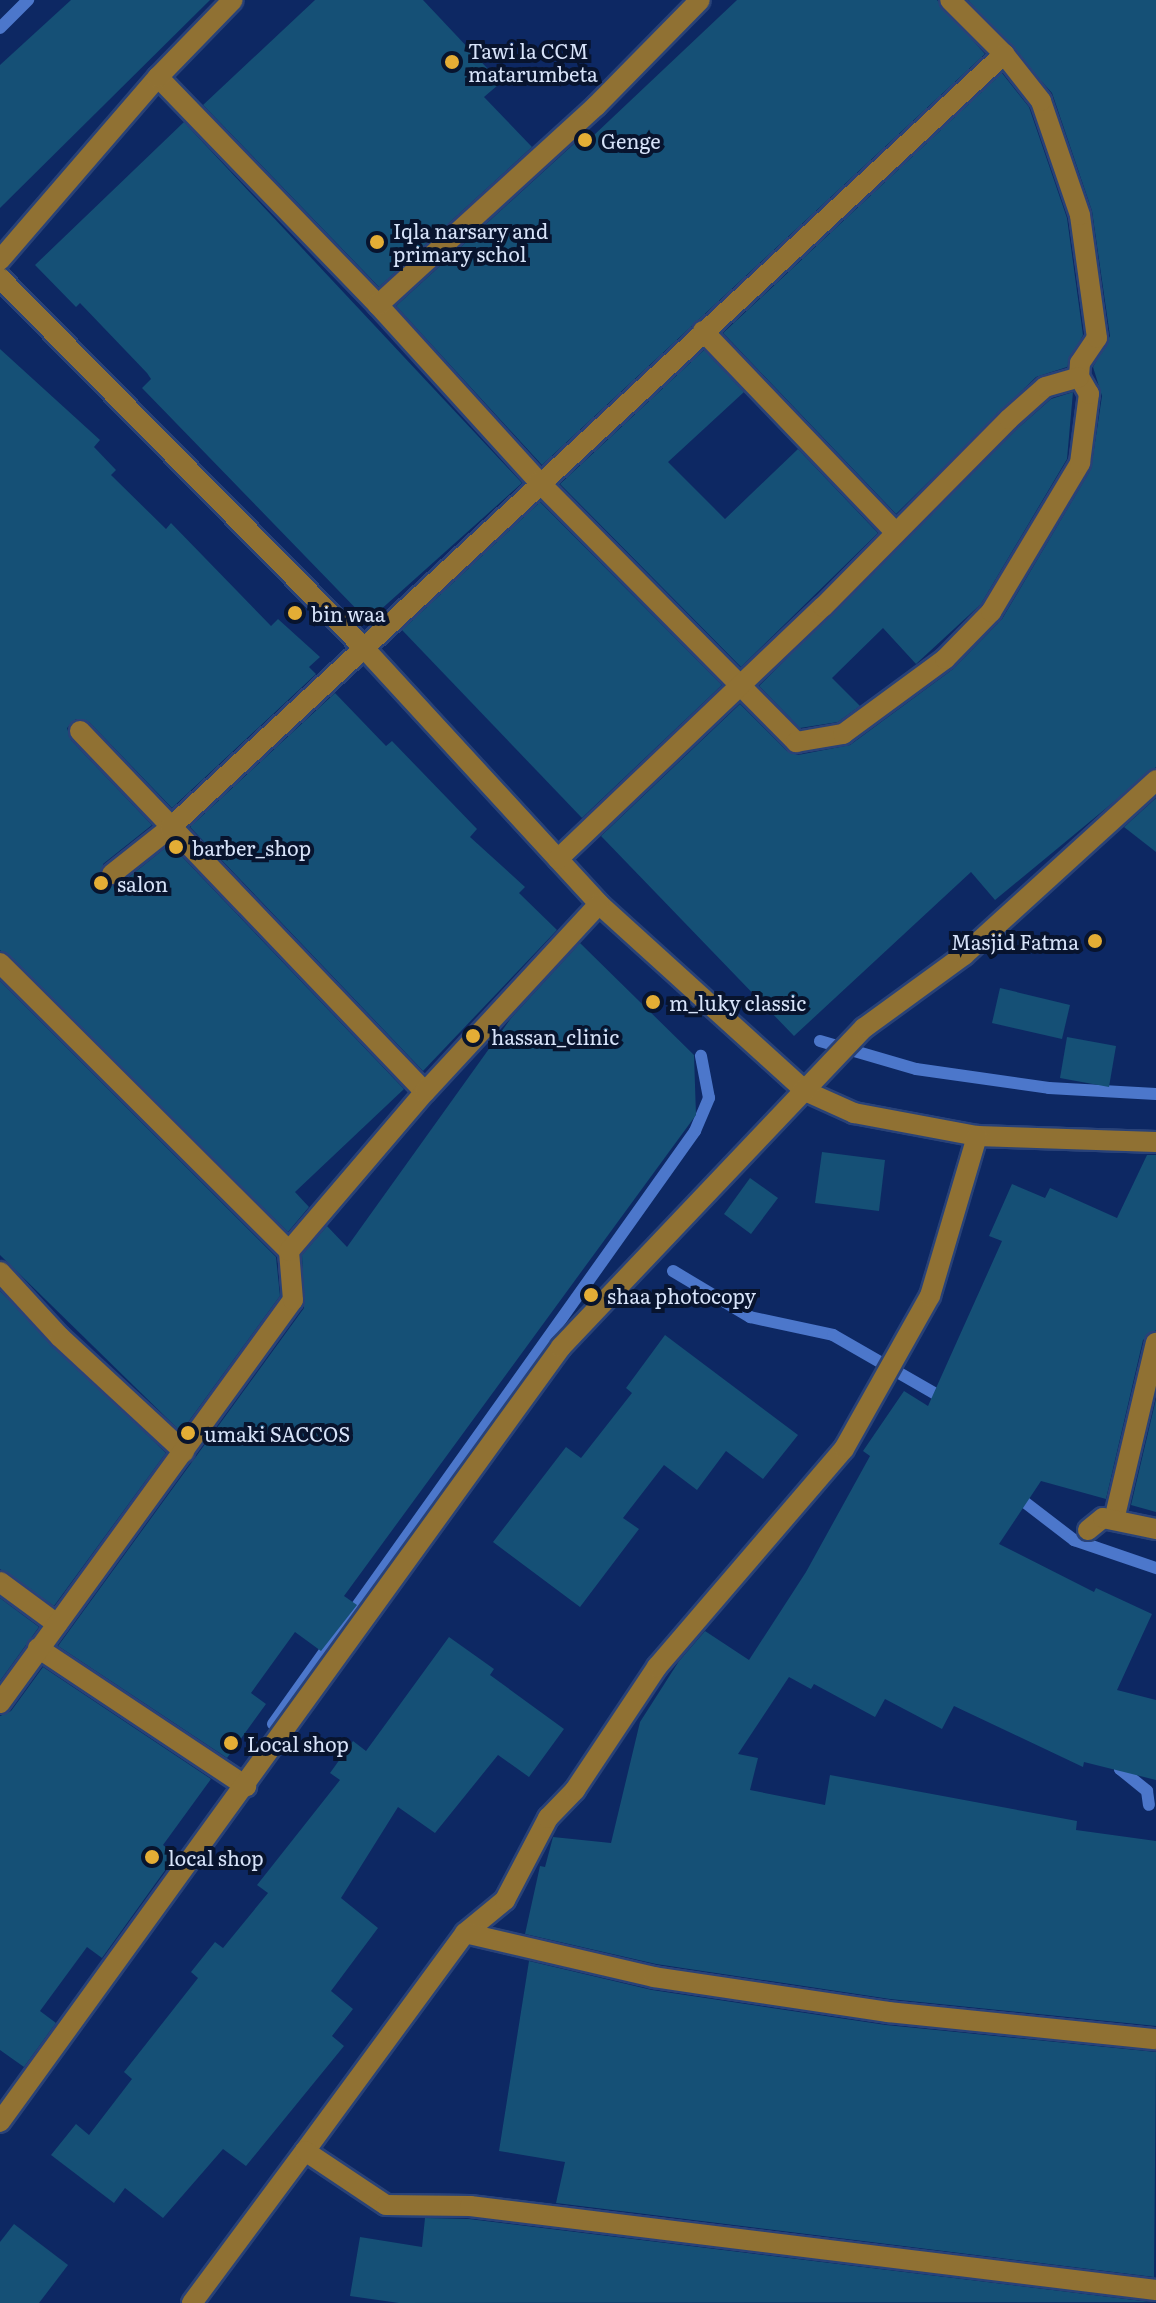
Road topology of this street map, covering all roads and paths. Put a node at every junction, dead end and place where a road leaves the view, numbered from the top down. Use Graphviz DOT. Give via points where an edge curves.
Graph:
graph roads {
  1 [pos="233,0"];
  2 [pos="700,0"];
  3 [pos="950,0"];
  4 [pos="1004,54"];
  5 [pos="158,77"];
  6 [pos="0,260"];
  7 [pos="0,278"];
  8 [pos="378,305"];
  9 [pos="703,331"];
  10 [pos="1079,377"];
  11 [pos="539,482"];
  12 [pos="896,533"];
  13 [pos="364,648"];
  14 [pos="740,685"];
  15 [pos="80,731"];
  16 [pos="1156,780"];
  17 [pos="170,828"];
  18 [pos="558,859"];
  19 [pos="112,874"];
  20 [pos="599,904"];
  21 [pos="0,963"];
  22 [pos="805,1091"];
  23 [pos="425,1092"];
  24 [pos="977,1136"];
  25 [pos="1156,1142"];
  26 [pos="289,1251"];
  27 [pos="0,1272"];
  28 [pos="1156,1343"];
  29 [pos="184,1452"];
  30 [pos="1114,1520"];
  31 [pos="1156,1529"];
  32 [pos="1088,1530"];
  33 [pos="0,1582"];
  34 [pos="57,1624"];
  35 [pos="38,1648"];
  36 [pos="0,1703"];
  37 [pos="246,1786"];
  38 [pos="465,1933"];
  39 [pos="1156,2039"];
  40 [pos="0,2122"];
  41 [pos="305,2151"];
  42 [pos="1156,2290"];
  43 [pos="192,2303"];
  1 -- 5 [label="street"];
  2 -- 8 [label="street" via="596,106"];
  3 -- 4 [label="street"];
  4 -- 9 [label="street"];
  4 -- 10 [label="street" via="1041,101 1080,215 1097,338 1080,363"];
  5 -- 6 [label="street"];
  5 -- 8 [label="street"];
  7 -- 13 [label="street"];
  8 -- 11 [label="street"];
  9 -- 11 [label="street"];
  9 -- 12 [label="street"];
  10 -- 12 [label="street" via="1045,387"];
  10 -- 14 [label="street" via="1089,394 1080,463 991,612 945,659 843,734 796,742"];
  11 -- 13 [label="street"];
  11 -- 14 [label="street"];
  12 -- 14 [label="street"];
  13 -- 17 [label="street"];
  13 -- 18 [label="street"];
  14 -- 18 [label="street"];
  15 -- 17 [label="street"];
  16 -- 22 [label="street" via="964,955 864,1028"];
  17 -- 19 [label="street"];
  17 -- 23 [label="street"];
  18 -- 20 [label="street"];
  20 -- 22 [label="street"];
  20 -- 23 [label="street"];
  21 -- 26 [label="street"];
  22 -- 24 [label="street" via="854,1113"];
  22 -- 37 [label="street" via="561,1347"];
  23 -- 26 [label="street"];
  24 -- 25 [label="street"];
  24 -- 38 [label="street" via="930,1296 844,1449 657,1667 575,1790 548,1818 505,1900"];
  26 -- 29 [label="street" via="293,1300"];
  27 -- 29 [label="street" via="60,1337"];
  28 -- 30 [label="street"];
  29 -- 34 [label="street"];
  30 -- 31 [label="street"];
  30 -- 32 [label="street" via="1103,1518"];
  33 -- 34 [label="street"];
  34 -- 35 [label="street"];
  35 -- 36 [label="street"];
  35 -- 37 [label="street"];
  37 -- 40 [label="street"];
  38 -- 39 [label="street" via="669,1979 888,2012"];
  38 -- 41 [label="street"];
  41 -- 42 [label="street" via="386,2205 470,2206"];
  41 -- 43 [label="street"];
}
